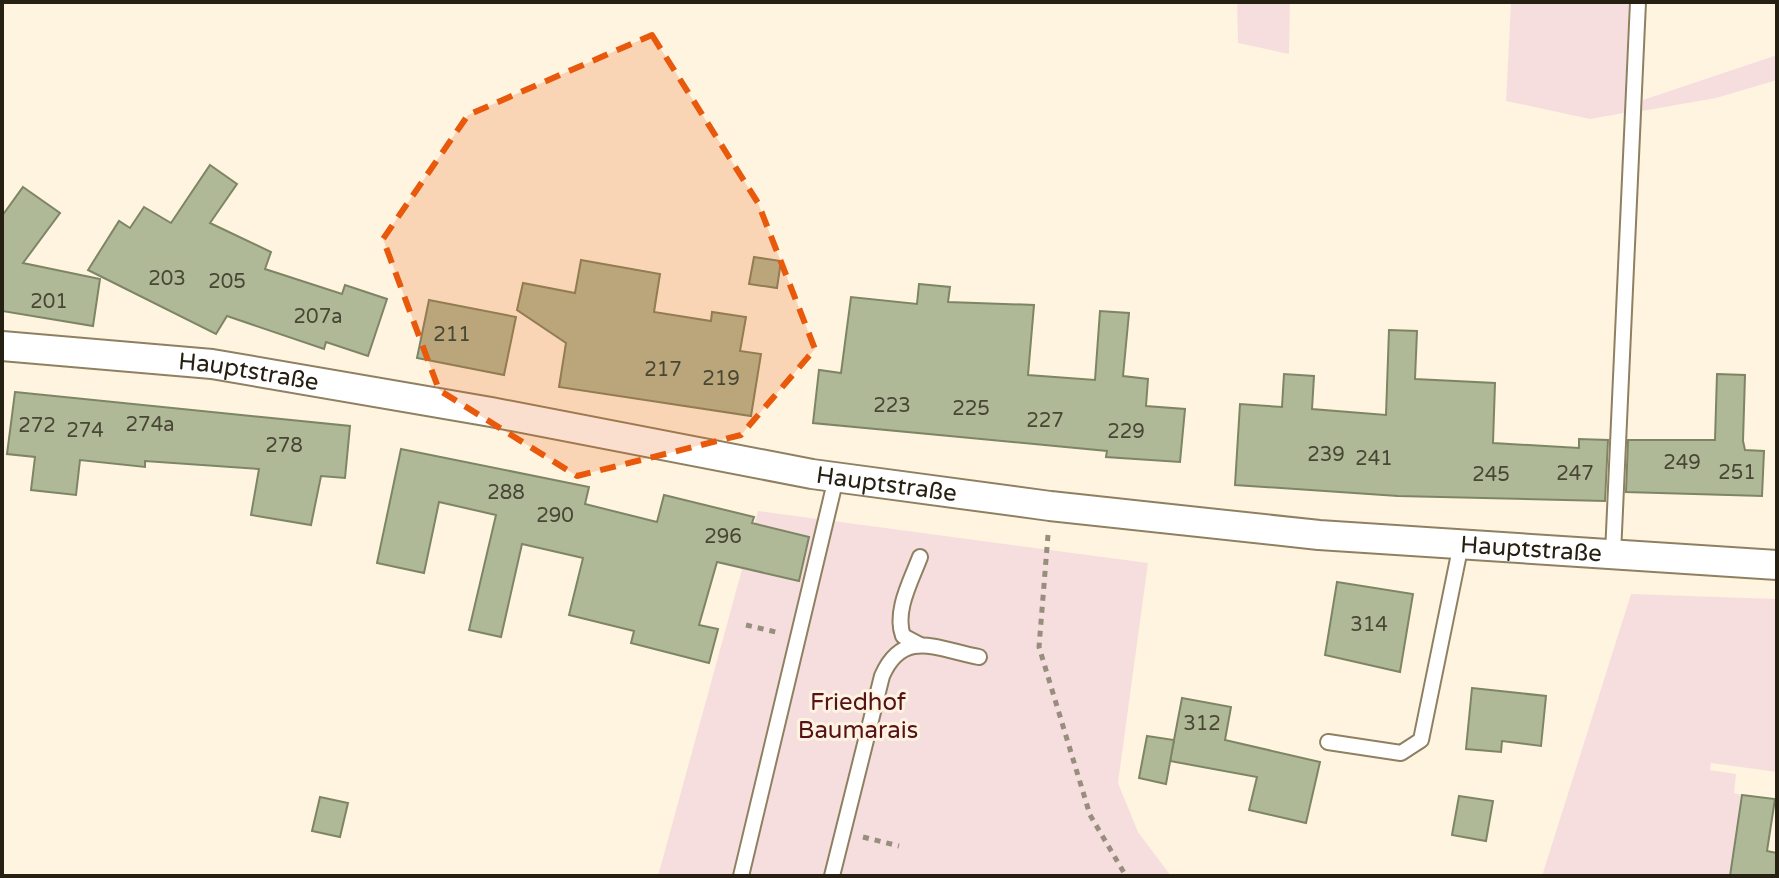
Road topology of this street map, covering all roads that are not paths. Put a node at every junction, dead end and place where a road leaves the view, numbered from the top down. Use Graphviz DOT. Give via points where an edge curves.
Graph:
graph roads {
  1 [pos="1638,2"];
  2 [pos="2,346"];
  3 [pos="836,478"];
  4 [pos="1461,544"];
  5 [pos="1613,554"];
  6 [pos="920,557"];
  7 [pos="1777,565"];
  8 [pos="920,645"];
  9 [pos="979,657"];
  10 [pos="1328,742"];
  11 [pos="741,876"];
  12 [pos="832,876"];
  1 -- 5 [label="lane"];
  2 -- 3 [label="street, Hauptstraße" via="256,371"];
  3 -- 4 [label="street, Hauptstraße" via="1319,535"];
  3 -- 11 [label="lane"];
  4 -- 5 [label="street, Hauptstraße"];
  4 -- 10 [label="lane" via="1421,740 1401,753"];
  5 -- 7 [label="street, Hauptstraße"];
  6 -- 8 [label="lane" via="899,627 903,636"];
  8 -- 9 [label="lane"];
  8 -- 12 [label="lane" via="899,649 882,676"];
}
